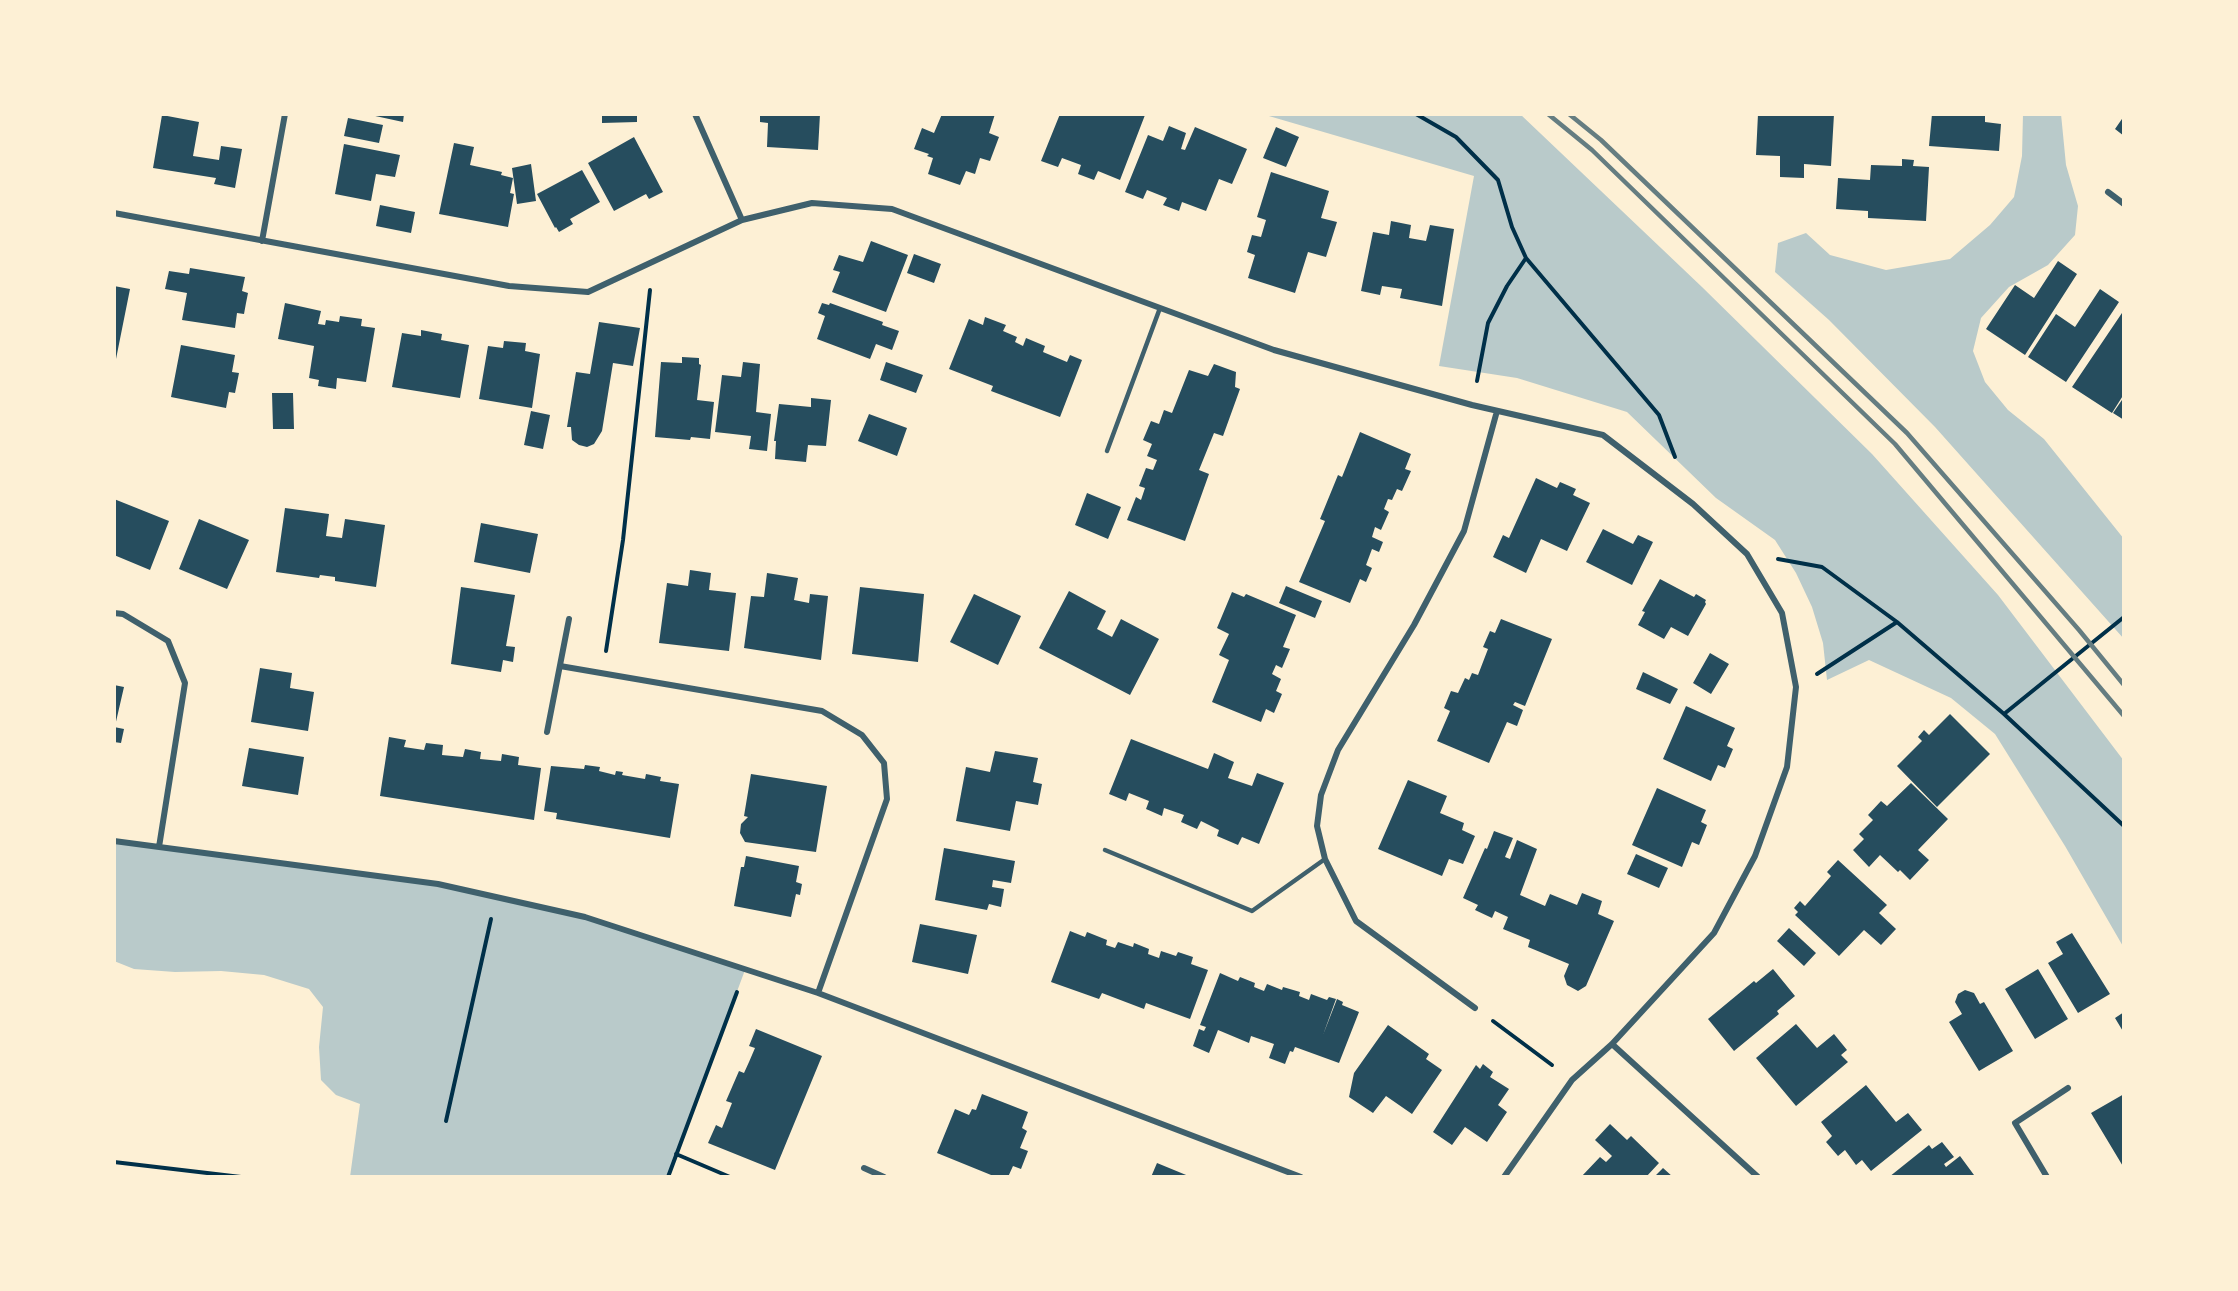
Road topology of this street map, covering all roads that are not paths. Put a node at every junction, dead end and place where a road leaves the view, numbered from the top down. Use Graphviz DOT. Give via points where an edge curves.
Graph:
graph roads {
  1 [pos="285,114"];
  2 [pos="695,114"];
  3 [pos="2108,192"];
  4 [pos="2124,204"];
  5 [pos="114,213"];
  6 [pos="742,220"];
  7 [pos="262,240"];
  8 [pos="1160,308"];
  9 [pos="1497,411"];
  10 [pos="1107,451"];
  11 [pos="114,613"];
  12 [pos="569,619"];
  13 [pos="560,666"];
  14 [pos="547,732"];
  15 [pos="114,841"];
  16 [pos="159,847"];
  17 [pos="1105,850"];
  18 [pos="1325,860"];
  19 [pos="818,993"];
  20 [pos="1475,1008"];
  21 [pos="1612,1044"];
  22 [pos="2068,1088"];
  23 [pos="864,1168"];
  24 [pos="885,1177"];
  25 [pos="1301,1177"];
  26 [pos="1504,1177"];
  27 [pos="1758,1177"];
  28 [pos="2047,1177"];
  1 -- 7 [label="street"];
  2 -- 6 [label="street"];
  3 -- 4 [label="street"];
  5 -- 7 [label="street"];
  6 -- 7 [label="street" via="588,292 509,286"];
  6 -- 8 [label="street" via="812,203 892,209"];
  8 -- 9 [label="street" via="1274,350"];
  8 -- 10 [label="lane"];
  9 -- 18 [label="street" via="1464,531 1414,626 1338,750 1321,795 1317,826"];
  9 -- 21 [label="street" via="1603,435 1693,504 1747,554 1782,613 1796,687 1787,767 1755,856 1714,933"];
  11 -- 16 [label="street" via="123,614 168,641 185,682"];
  12 -- 13 [label="street"];
  13 -- 14 [label="street"];
  13 -- 19 [label="street" via="822,711 862,735 884,763 887,799"];
  15 -- 16 [label="street"];
  16 -- 19 [label="street" via="438,884 585,917"];
  17 -- 18 [label="lane" via="1252,910"];
  18 -- 20 [label="street" via="1356,921"];
  19 -- 25 [label="street"];
  21 -- 26 [label="street" via="1572,1080"];
  21 -- 27 [label="street"];
  22 -- 28 [label="street" via="2015,1123"];
  23 -- 24 [label="street"];
}
